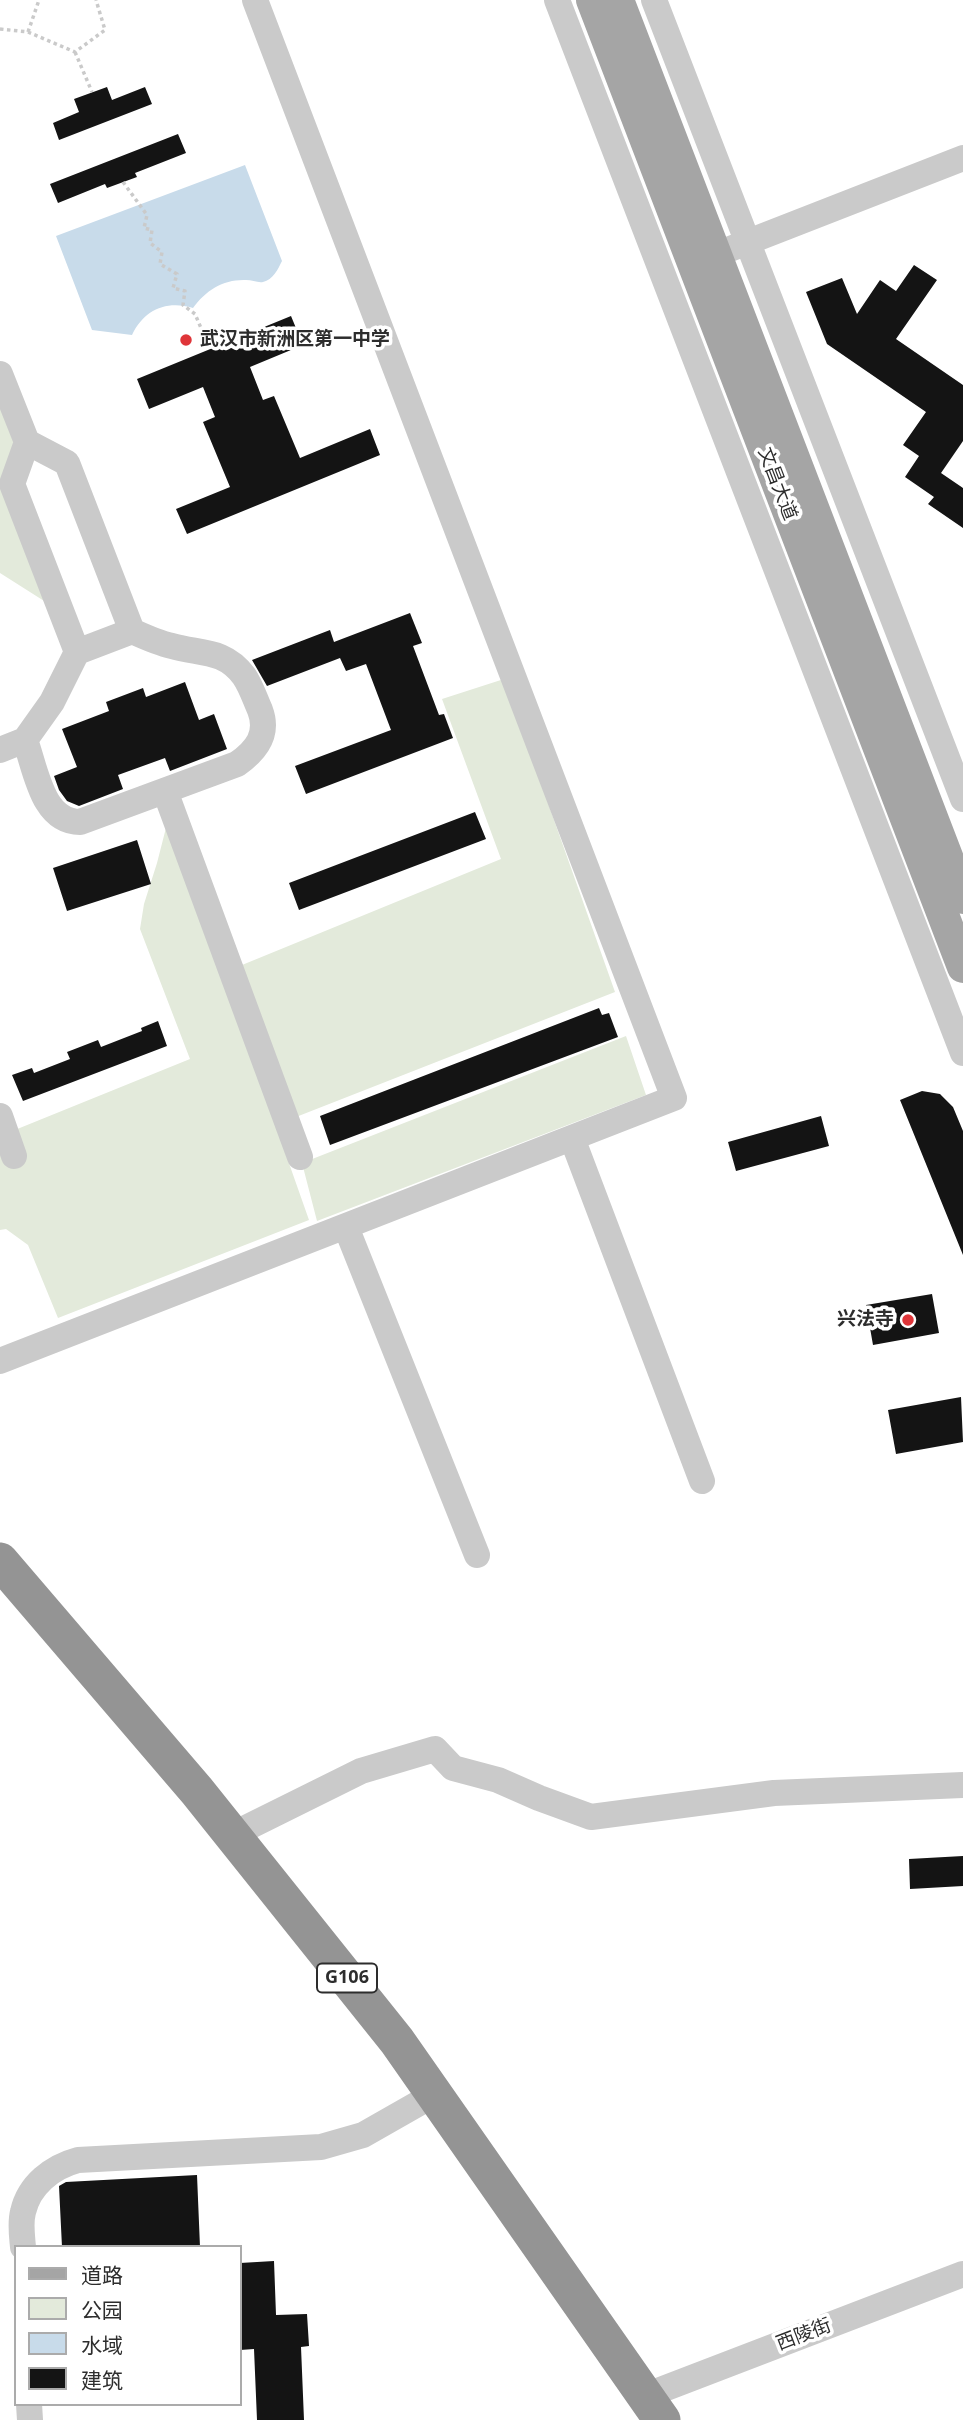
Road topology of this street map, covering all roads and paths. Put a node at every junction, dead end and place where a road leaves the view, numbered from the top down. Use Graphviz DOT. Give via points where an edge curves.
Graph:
graph roads {
  1 [pos="39,0"];
  2 [pos="96,0"];
  3 [pos="255,0"];
  4 [pos="557,0"];
  5 [pos="592,0"];
  6 [pos="618,0"];
  7 [pos="654,0"];
  8 [pos="0,29"];
  9 [pos="29,32"];
  10 [pos="75,52"];
  11 [pos="92,92"];
  12 [pos="963,158"];
  13 [pos="123,181"];
  14 [pos="747,242"];
  15 [pos="716,254"];
  16 [pos="210,349"];
  17 [pos="0,374"];
  18 [pos="27,442"];
  19 [pos="132,631"];
  20 [pos="77,652"];
  21 [pos="25,740"];
  22 [pos="0,750"];
  23 [pos="165,791"];
  24 [pos="963,799"];
  25 [pos="963,898"];
  26 [pos="963,967"];
  27 [pos="963,1053"];
  28 [pos="0,1116"];
  29 [pos="572,1138"];
  30 [pos="14,1156"];
  31 [pos="300,1157"];
  32 [pos="346,1227"];
  33 [pos="0,1361"];
  34 [pos="702,1481"];
  35 [pos="477,1555"];
  36 [pos="0,1561"];
  37 [pos="963,1785"];
  38 [pos="232,1835"];
  39 [pos="435,2095"];
  40 [pos="23,2245"];
  41 [pos="963,2274"];
  42 [pos="653,2408"];
  1 -- 9 [label="path"];
  2 -- 10 [label="path" via="105,30"];
  3 -- 29 [label="street" via="674,1098"];
  4 -- 27 [label="street"];
  5 -- 26 [label="main road, 文昌大道"];
  6 -- 15 [label="main road, 文昌大道"];
  7 -- 14 [label="street"];
  8 -- 9 [label="path"];
  9 -- 10 [label="path"];
  10 -- 11 [label="path"];
  12 -- 14 [label="street"];
  13 -- 16 [label="path" via="147,215 144,228 152,230 150,243 162,252 160,264 177,274 173,288 185,291 183,305 195,314"];
  14 -- 15 [label="street"];
  14 -- 24 [label="street"];
  15 -- 25 [label="main road, 文昌大道"];
  17 -- 18 [label="street"];
  18 -- 19 [label="street" via="67,463"];
  18 -- 20 [label="street" via="12,484"];
  19 -- 20 [label="street"];
  19 -- 23 [label="street" via="174,647 210,652 235,666 249,684 265,723 256,747 237,764"];
  20 -- 21 [label="street" via="52,702"];
  21 -- 22 [label="street"];
  21 -- 23 [label="street" via="48,806 65,821 80,822"];
  23 -- 31 [label="street"];
  28 -- 30 [label="street"];
  29 -- 32 [label="street"];
  29 -- 34 [label="street"];
  32 -- 33 [label="street"];
  32 -- 35 [label="street"];
  36 -- 38 [label="highway, G106"];
  37 -- 38 [label="street" via="774,1793 591,1817 498,1780 453,1768 435,1749 361,1771"];
  38 -- 39 [label="highway, G106"];
  39 -- 40 [label="street" via="363,2135 321,2147 67,2163 47,2175 31,2193 22,2215"];
  39 -- 42 [label="highway, G106"];
  41 -- 42 [label="street, 西陵街"];
}
